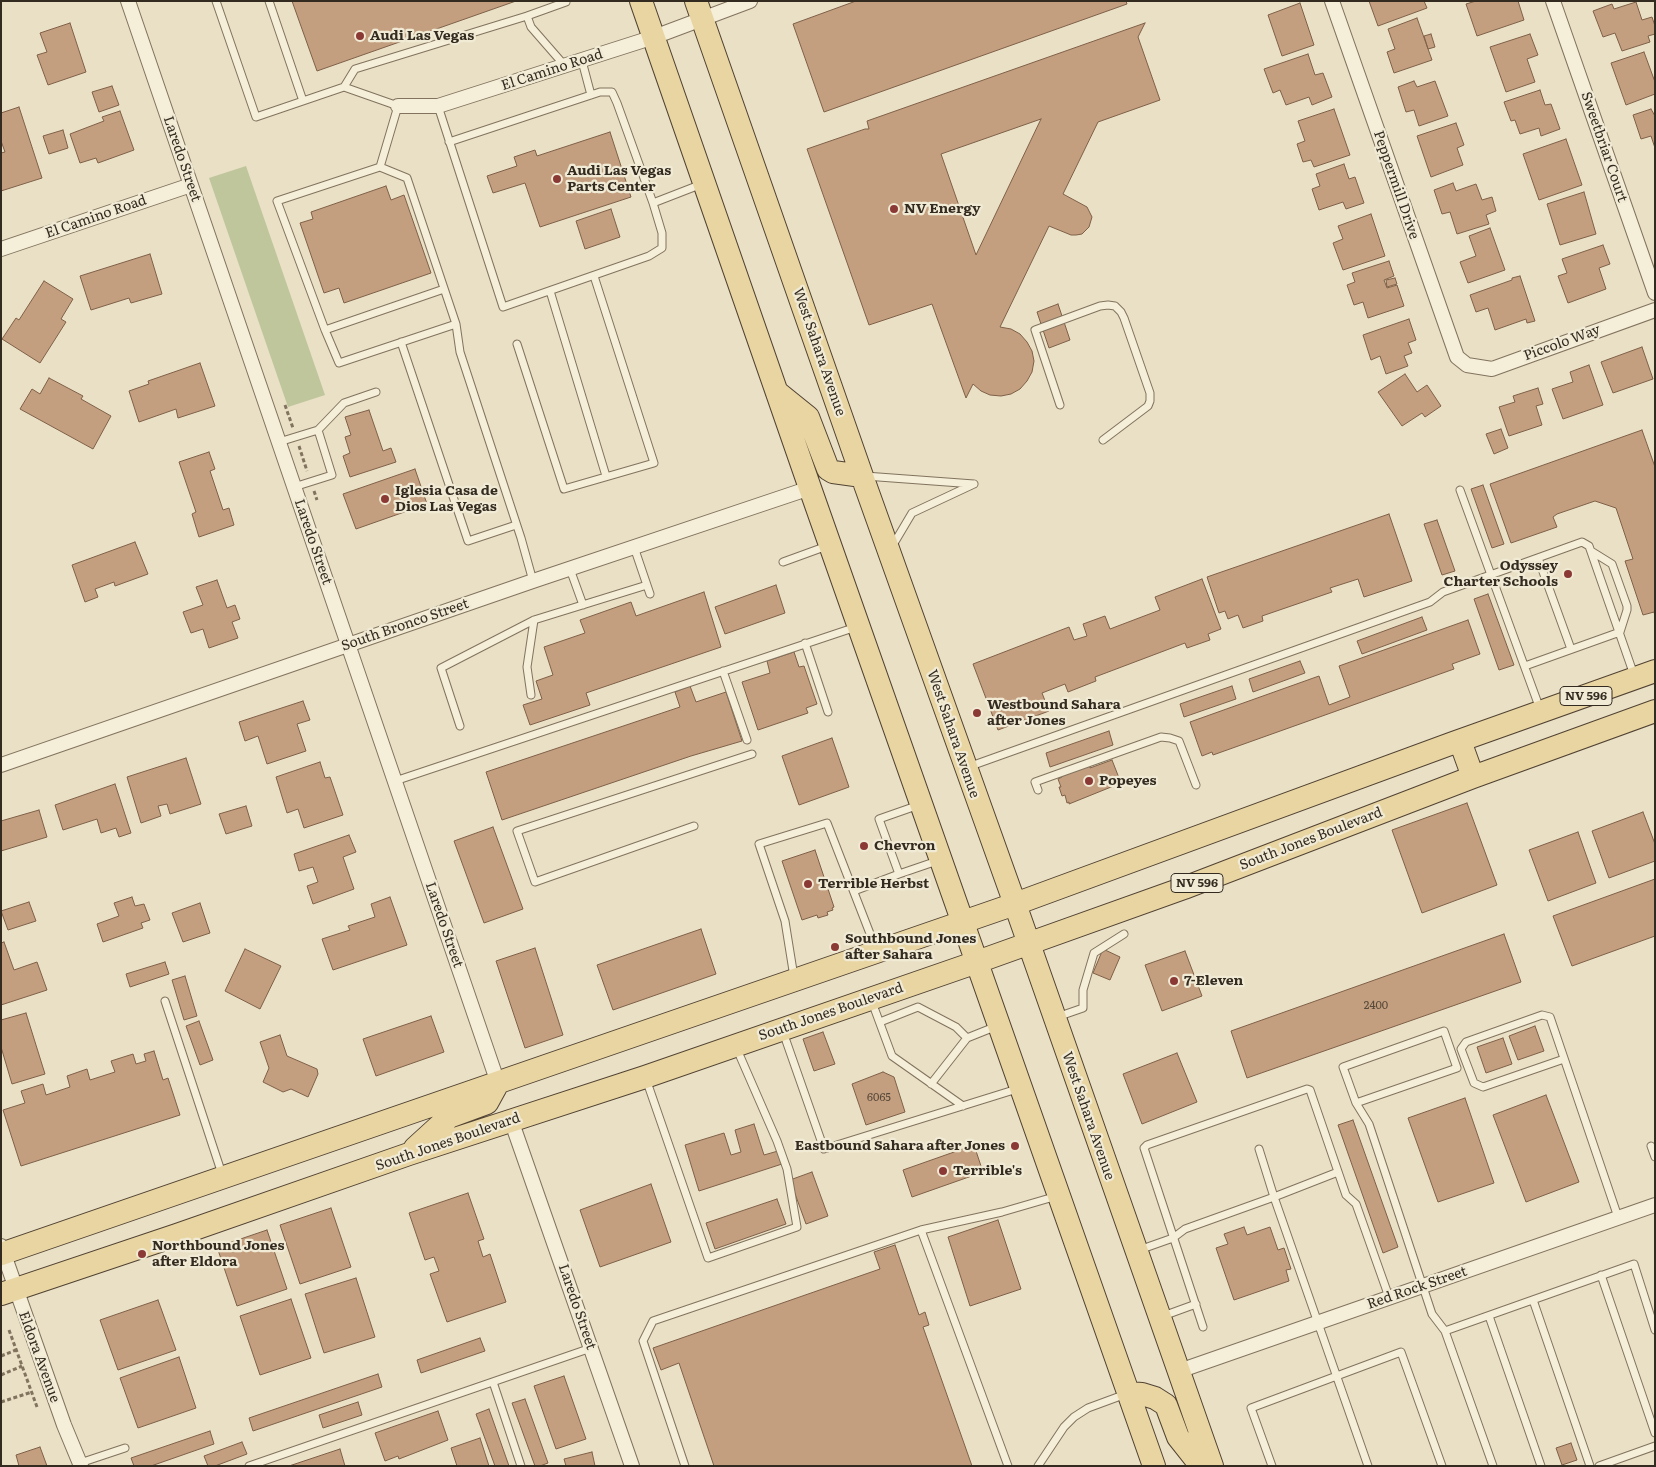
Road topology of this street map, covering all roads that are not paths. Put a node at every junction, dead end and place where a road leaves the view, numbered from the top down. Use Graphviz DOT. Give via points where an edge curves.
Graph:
graph roads {
  1 [pos="128,1"];
  2 [pos="216,1"];
  3 [pos="269,1"];
  4 [pos="565,1"];
  5 [pos="641,1"];
  6 [pos="750,1"];
  7 [pos="1332,1"];
  8 [pos="1553,1"];
  9 [pos="699,11"];
  10 [pos="527,16"];
  11 [pos="654,37"];
  12 [pos="582,61"];
  13 [pos="565,66"];
  14 [pos="344,87"];
  15 [pos="591,95"];
  16 [pos="303,101"];
  17 [pos="398,106"];
  18 [pos="438,106"];
  19 [pos="448,142"];
  20 [pos="380,167"];
  21 [pos="704,183"];
  22 [pos="191,185"];
  23 [pos="654,203"];
  24 [pos="1,250"];
  25 [pos="594,276"];
  26 [pos="444,289"];
  27 [pos="550,291"];
  28 [pos="1655,293"];
  29 [pos="1655,310"];
  30 [pos="456,324"];
  31 [pos="325,330"];
  32 [pos="401,342"];
  33 [pos="517,344"];
  34 [pos="1467,365"];
  35 [pos="376,392"];
  36 [pos="777,392"];
  37 [pos="1060,404"];
  38 [pos="318,430"];
  39 [pos="1103,440"];
  40 [pos="279,442"];
  41 [pos="606,476"];
  42 [pos="862,476"];
  43 [pos="294,487"];
  44 [pos="810,488"];
  45 [pos="1460,490"];
  46 [pos="516,525"];
  47 [pos="830,545"];
  48 [pos="634,547"];
  49 [pos="1591,551"];
  50 [pos="889,552"];
  51 [pos="1538,558"];
  52 [pos="783,562"];
  53 [pos="570,569"];
  54 [pos="1491,575"];
  55 [pos="533,581"];
  56 [pos="647,586"];
  57 [pos="650,594"];
  58 [pos="583,605"];
  59 [pos="534,620"];
  60 [pos="858,626"];
  61 [pos="1620,632"];
  62 [pos="805,643"];
  63 [pos="348,645"];
  64 [pos="1572,650"];
  65 [pos="1525,666"];
  66 [pos="723,671"];
  67 [pos="1645,675"];
  68 [pos="531,695"];
  69 [pos="828,712"];
  70 [pos="1541,712"];
  71 [pos="1655,712"];
  72 [pos="460,726"];
  73 [pos="748,740"];
  74 [pos="1460,741"];
  75 [pos="752,754"];
  76 [pos="1,765"];
  77 [pos="965,768"];
  78 [pos="1473,777"];
  79 [pos="395,781"];
  80 [pos="1196,785"];
  81 [pos="1038,790"];
  82 [pos="922,804"];
  83 [pos="694,826"];
  84 [pos="941,859"];
  85 [pos="899,874"];
  86 [pos="854,891"];
  87 [pos="1015,904"];
  88 [pos="963,921"];
  89 [pos="1124,934"];
  90 [pos="1028,944"];
  91 [pos="877,951"];
  92 [pos="977,962"];
  93 [pos="794,980"];
  94 [pos="871,998"];
  95 [pos="164,1001"];
  96 [pos="1054,1018"];
  97 [pos="880,1022"];
  98 [pos="999,1025"];
  99 [pos="782,1030"];
  100 [pos="967,1038"];
  101 [pos="735,1045"];
  102 [pos="1564,1059"];
  103 [pos="645,1076"];
  104 [pos="498,1083"];
  105 [pos="931,1084"];
  106 [pos="1021,1087"];
  107 [pos="1356,1103"];
  108 [pos="963,1106"];
  109 [pos="511,1120"];
  110 [pos="1651,1146"];
  111 [pos="1258,1149"];
  112 [pos="409,1154"];
  113 [pos="1655,1158"];
  114 [pos="1338,1172"];
  115 [pos="223,1177"];
  116 [pos="1059,1195"];
  117 [pos="1274,1197"];
  118 [pos="1655,1205"];
  119 [pos="1618,1217"];
  120 [pos="921,1230"];
  121 [pos="1173,1238"];
  122 [pos="2,1251"];
  123 [pos="1136,1251"];
  124 [pos="1601,1275"];
  125 [pos="1423,1286"];
  126 [pos="8,1292"];
  127 [pos="1389,1297"];
  128 [pos="1533,1300"];
  129 [pos="1196,1304"];
  130 [pos="1489,1316"];
  131 [pos="1159,1317"];
  132 [pos="1317,1323"];
  133 [pos="1203,1326"];
  134 [pos="1655,1330"];
  135 [pos="1445,1331"];
  136 [pos="591,1348"];
  137 [pos="1179,1371"];
  138 [pos="1336,1376"];
  139 [pos="493,1382"];
  140 [pos="1128,1393"];
  141 [pos="1655,1433"];
  142 [pos="1655,1446"];
  143 [pos="125,1448"];
  144 [pos="81,1464"];
  145 [pos="249,1466"];
  146 [pos="521,1466"];
  147 [pos="632,1466"];
  148 [pos="685,1466"];
  149 [pos="1008,1466"];
  150 [pos="1038,1466"];
  151 [pos="1154,1466"];
  152 [pos="1201,1466"];
  153 [pos="1212,1466"];
  154 [pos="1272,1466"];
  155 [pos="1368,1466"];
  156 [pos="1442,1466"];
  157 [pos="1493,1466"];
  158 [pos="1540,1466"];
  159 [pos="1590,1466"];
  160 [pos="1599,1466"];
  1 -- 22 [label="street, Laredo Street"];
  2 -- 16 [label="lane" via="256,117"];
  3 -- 16 [label="lane"];
  4 -- 10 [label="lane"];
  5 -- 11 [label="main road"];
  6 -- 9 [label="street, El Camino Road"];
  7 -- 34 [label="street, Peppermill Drive" via="1457,357"];
  8 -- 28 [label="street, Sweetbriar Court"];
  9 -- 11 [label="street, El Camino Road"];
  9 -- 42 [label="main road, West Sahara Avenue"];
  10 -- 13 [label="lane" via="531,27"];
  10 -- 14 [label="lane" via="355,69"];
  11 -- 12 [label="street, El Camino Road"];
  11 -- 21 [label="main road"];
  12 -- 13 [label="street, El Camino Road"];
  12 -- 15 [label="lane"];
  13 -- 18 [label="street, El Camino Road"];
  14 -- 16 [label="lane"];
  14 -- 17 [label="lane"];
  15 -- 19 [label="lane"];
  15 -- 23 [label="lane" via="612,92"];
  17 -- 18 [label="street, El Camino Road"];
  17 -- 20 [label="lane"];
  18 -- 19 [label="lane"];
  19 -- 27 [label="lane" via="503,307"];
  20 -- 26 [label="lane" via="407,178"];
  20 -- 31 [label="lane" via="277,201"];
  21 -- 23 [label="lane"];
  21 -- 36 [label="main road"];
  22 -- 24 [label="street, El Camino Road"];
  22 -- 40 [label="street, Laredo Street"];
  23 -- 25 [label="lane" via="662,233 662,248"];
  25 -- 27 [label="lane"];
  25 -- 41 [label="lane" via="654,463"];
  26 -- 30 [label="lane"];
  26 -- 31 [label="lane"];
  27 -- 41 [label="lane"];
  29 -- 34 [label="street, Piccolo Way" via="1492,369"];
  30 -- 32 [label="lane"];
  30 -- 46 [label="lane" via="460,352"];
  31 -- 32 [label="lane" via="339,363"];
  32 -- 46 [label="lane" via="468,541"];
  33 -- 41 [label="lane" via="564,489"];
  35 -- 38 [label="lane" via="344,403"];
  36 -- 42 [label="main road" via="808,417 828,469"];
  36 -- 44 [label="main road"];
  37 -- 39 [label="lane" via="1035,330 1100,306 1115,306 1124,318 1150,401 1148,406"];
  38 -- 40 [label="lane"];
  38 -- 43 [label="lane" via="332,475"];
  40 -- 43 [label="street, Laredo Street"];
  42 -- 50 [label="main road, West Sahara Avenue"];
  42 -- 50 [label="lane" via="974,484 912,513"];
  43 -- 63 [label="street, Laredo Street"];
  44 -- 47 [label="main road"];
  44 -- 48 [label="street, South Bronco Street"];
  45 -- 54 [label="lane"];
  46 -- 55 [label="lane"];
  47 -- 52 [label="lane"];
  47 -- 60 [label="main road"];
  48 -- 53 [label="street, South Bronco Street"];
  48 -- 56 [label="lane"];
  49 -- 51 [label="lane" via="1582,542"];
  49 -- 61 [label="lane"];
  49 -- 61 [label="lane" via="1612,564 1627,606"];
  50 -- 77 [label="main road, West Sahara Avenue"];
  51 -- 54 [label="lane"];
  51 -- 64 [label="lane"];
  53 -- 55 [label="street, South Bronco Street"];
  53 -- 58 [label="lane"];
  54 -- 65 [label="lane"];
  54 -- 77 [label="lane" via="1443,592 1430,602"];
  55 -- 63 [label="street, South Bronco Street"];
  56 -- 57 [label="lane"];
  56 -- 58 [label="lane"];
  58 -- 59 [label="lane"];
  59 -- 68 [label="lane" via="527,667"];
  59 -- 72 [label="lane" via="441,668"];
  60 -- 62 [label="lane"];
  60 -- 82 [label="main road"];
  61 -- 64 [label="lane"];
  61 -- 67 [label="lane"];
  62 -- 66 [label="lane"];
  62 -- 69 [label="lane"];
  63 -- 76 [label="street, South Bronco Street"];
  63 -- 79 [label="street, Laredo Street"];
  64 -- 65 [label="lane"];
  65 -- 70 [label="lane"];
  66 -- 73 [label="lane"];
  66 -- 79 [label="lane"];
  67 -- 70 [label="main road, NV 596"];
  70 -- 74 [label="main road, NV 596"];
  71 -- 78 [label="main road, South Jones Boulevard / NV 596"];
  74 -- 78 [label="main road"];
  74 -- 87 [label="main road, NV 596"];
  75 -- 83 [label="lane" via="517,831 535,882"];
  77 -- 87 [label="main road, West Sahara Avenue"];
  78 -- 90 [label="main road, South Jones Boulevard / NV 596" via="1188,887"];
  79 -- 104 [label="street, Laredo Street"];
  80 -- 81 [label="lane" via="1178,741 1161,737 1035,782"];
  82 -- 84 [label="main road"];
  82 -- 85 [label="lane" via="879,819"];
  84 -- 85 [label="lane"];
  84 -- 88 [label="main road"];
  85 -- 86 [label="lane"];
  86 -- 91 [label="lane"];
  86 -- 93 [label="lane" via="827,822 759,844 785,921"];
  87 -- 88 [label="main road, NV 596"];
  87 -- 90 [label="main road, West Sahara Avenue"];
  88 -- 91 [label="main road"];
  88 -- 92 [label="main road"];
  89 -- 96 [label="lane" via="1094,953 1083,990 1083,1008"];
  90 -- 92 [label="main road, South Jones Boulevard / NV 596"];
  90 -- 96 [label="main road, West Sahara Avenue"];
  91 -- 93 [label="main road"];
  92 -- 94 [label="main road, South Jones Boulevard"];
  92 -- 98 [label="main road"];
  93 -- 104 [label="main road"];
  94 -- 97 [label="lane"];
  94 -- 99 [label="main road, South Jones Boulevard"];
  95 -- 115 [label="lane"];
  96 -- 123 [label="main road, West Sahara Avenue"];
  97 -- 100 [label="lane" via="918,1007 956,1027"];
  97 -- 105 [label="lane" via="892,1056"];
  98 -- 100 [label="lane"];
  98 -- 106 [label="main road"];
  99 -- 101 [label="main road, South Jones Boulevard"];
  99 -- 108 [label="lane" via="824,1149"];
  100 -- 105 [label="lane"];
  101 -- 103 [label="main road, South Jones Boulevard"];
  101 -- 103 [label="lane" via="787,1169 797,1227 708,1258"];
  102 -- 102 [label="lane" via="1550,1017 1542,1014 1466,1042 1461,1049 1474,1083 1483,1088"];
  102 -- 119 [label="lane"];
  103 -- 109 [label="main road, South Jones Boulevard"];
  104 -- 112 [label="main road" via="487,1103 449,1117"];
  104 -- 115 [label="main road"];
  105 -- 108 [label="lane"];
  106 -- 108 [label="lane"];
  106 -- 116 [label="main road"];
  107 -- 107 [label="lane" via="1343,1067 1444,1031 1457,1068"];
  107 -- 125 [label="lane" via="1368,1124"];
  109 -- 112 [label="main road, South Jones Boulevard"];
  109 -- 136 [label="street, Laredo Street"];
  110 -- 113 [label="lane"];
  111 -- 117 [label="lane"];
  112 -- 126 [label="main road, South Jones Boulevard"];
  114 -- 117 [label="lane"];
  114 -- 121 [label="lane" via="1307,1088 1147,1145 1144,1150"];
  114 -- 127 [label="lane" via="1346,1195 1356,1204"];
  115 -- 122 [label="main road"];
  116 -- 120 [label="lane"];
  116 -- 140 [label="main road"];
  117 -- 121 [label="lane" via="1185,1229"];
  117 -- 132 [label="lane"];
  118 -- 119 [label="street, Red Rock Street"];
  119 -- 125 [label="street, Red Rock Street"];
  120 -- 148 [label="lane" via="653,1321 643,1341"];
  120 -- 149 [label="lane"];
  121 -- 123 [label="lane"];
  121 -- 129 [label="lane"];
  122 -- 126 [label="street, Eldora Avenue"];
  123 -- 131 [label="main road, West Sahara Avenue"];
  124 -- 128 [label="lane"];
  124 -- 134 [label="lane" via="1634,1264"];
  124 -- 141 [label="lane"];
  125 -- 127 [label="street, Red Rock Street"];
  125 -- 135 [label="lane" via="1432,1314"];
  126 -- 144 [label="street, Eldora Avenue"];
  127 -- 132 [label="street, Red Rock Street"];
  128 -- 130 [label="lane"];
  128 -- 159 [label="lane"];
  129 -- 131 [label="lane"];
  129 -- 133 [label="lane"];
  130 -- 135 [label="lane"];
  130 -- 158 [label="lane"];
  131 -- 137 [label="main road, West Sahara Avenue"];
  132 -- 137 [label="street, Red Rock Street"];
  132 -- 138 [label="lane"];
  135 -- 157 [label="lane"];
  136 -- 139 [label="lane"];
  136 -- 147 [label="street, Laredo Street"];
  137 -- 153 [label="main road, West Sahara Avenue"];
  138 -- 154 [label="lane" via="1251,1408"];
  138 -- 155 [label="lane"];
  138 -- 156 [label="lane" via="1401,1352"];
  139 -- 145 [label="lane"];
  139 -- 146 [label="lane"];
  140 -- 150 [label="lane" via="1088,1408 1074,1417"];
  140 -- 151 [label="main road"];
  140 -- 152 [label="main road" via="1155,1398 1166,1405 1178,1437"];
  142 -- 160 [label="lane"];
  143 -- 144 [label="lane"];
}
